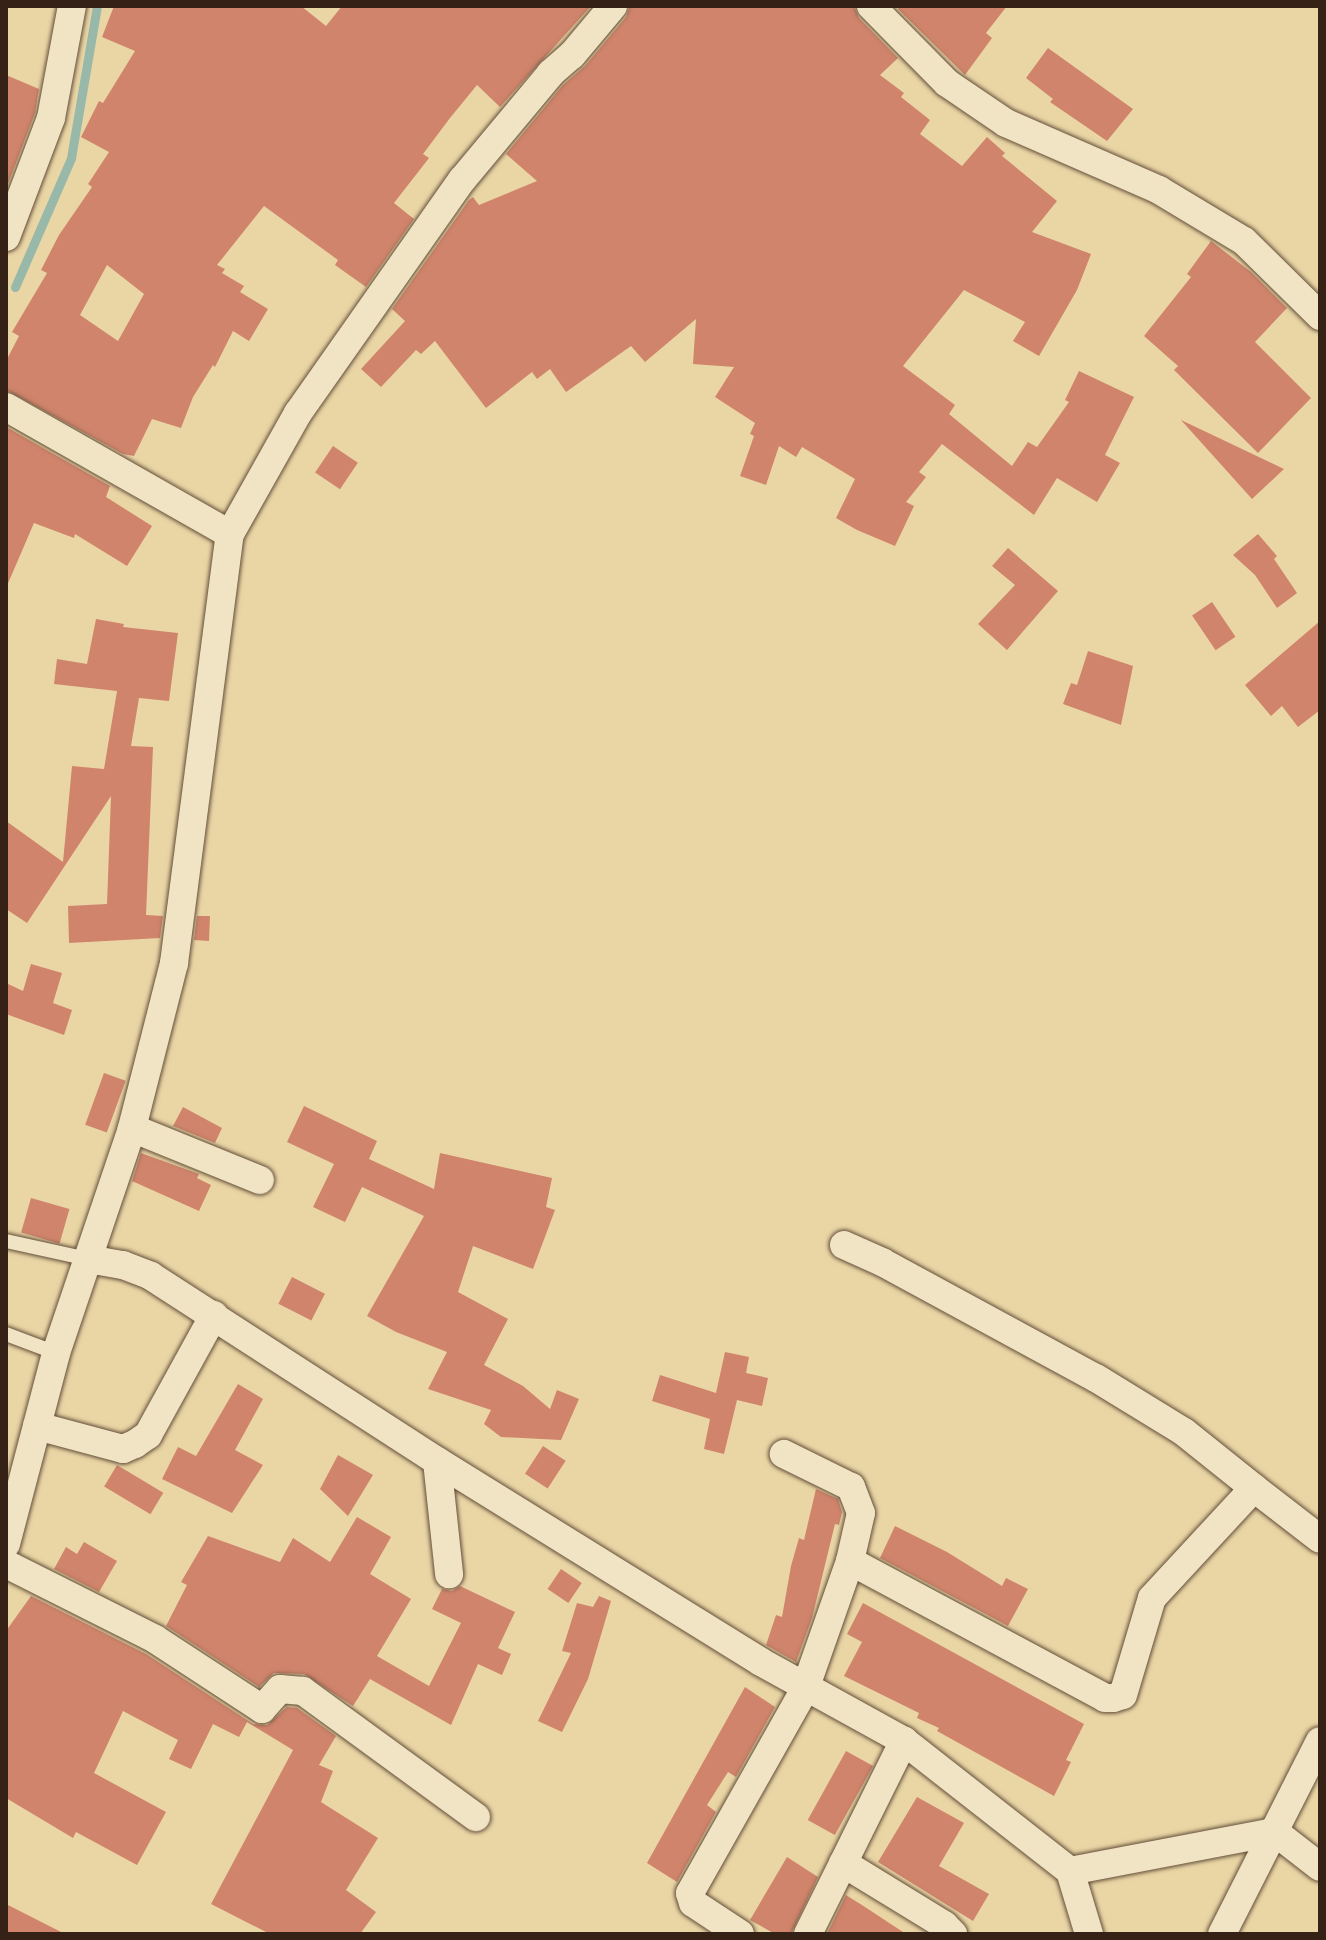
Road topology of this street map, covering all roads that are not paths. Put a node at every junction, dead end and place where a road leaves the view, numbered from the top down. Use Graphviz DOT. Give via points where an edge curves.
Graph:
graph roads {
  1 [pos="72,6"];
  2 [pos="613,6"];
  3 [pos="871,6"];
  4 [pos="9,225"];
  5 [pos="1320,316"];
  6 [pos="6,407"];
  7 [pos="230,534"];
  8 [pos="132,1128"];
  9 [pos="260,1180"];
  10 [pos="6,1241"];
  11 [pos="844,1245"];
  12 [pos="88,1259"];
  13 [pos="214,1315"];
  14 [pos="6,1334"];
  15 [pos="56,1353"];
  16 [pos="37,1426"];
  17 [pos="784,1454"];
  18 [pos="437,1461"];
  19 [pos="1254,1488"];
  20 [pos="8,1527"];
  21 [pos="1320,1539"];
  22 [pos="850,1561"];
  23 [pos="6,1564"];
  24 [pos="449,1574"];
  25 [pos="805,1689"];
  26 [pos="904,1741"];
  27 [pos="1320,1741"];
  28 [pos="476,1817"];
  29 [pos="1275,1832"];
  30 [pos="843,1863"];
  31 [pos="1320,1867"];
  32 [pos="1070,1871"];
  33 [pos="740,1934"];
  34 [pos="808,1934"];
  35 [pos="953,1934"];
  36 [pos="1089,1934"];
  37 [pos="1222,1934"];
  1 -- 4 [label="street" via="51,118"];
  2 -- 7 [label="street" via="462,180 298,413"];
  3 -- 5 [label="street" via="947,83 1006,123 1159,190 1244,241"];
  6 -- 7 [label="street"];
  7 -- 8 [label="street" via="174,963"];
  8 -- 9 [label="street"];
  8 -- 12 [label="street"];
  10 -- 12 [label="lane"];
  11 -- 19 [label="street" via="1096,1378 1184,1432"];
  12 -- 13 [label="street" via="151,1276"];
  12 -- 15 [label="street"];
  13 -- 16 [label="street" via="148,1435 135,1444 123,1449"];
  13 -- 18 [label="street"];
  14 -- 15 [label="lane"];
  15 -- 16 [label="street"];
  16 -- 20 [label="street"];
  17 -- 22 [label="street" via="851,1487 861,1513"];
  18 -- 24 [label="street"];
  18 -- 25 [label="street"];
  19 -- 21 [label="street"];
  19 -- 22 [label="street" via="1152,1598 1123,1695 1113,1698"];
  22 -- 25 [label="street"];
  23 -- 28 [label="street" via="155,1639 262,1709 280,1689 303,1691"];
  25 -- 26 [label="street"];
  25 -- 33 [label="street" via="690,1893 693,1903"];
  26 -- 30 [label="street"];
  26 -- 32 [label="street"];
  27 -- 29 [label="street"];
  29 -- 31 [label="street"];
  29 -- 32 [label="street"];
  29 -- 37 [label="street"];
  30 -- 34 [label="street"];
  30 -- 35 [label="street"];
  32 -- 36 [label="street"];
}
